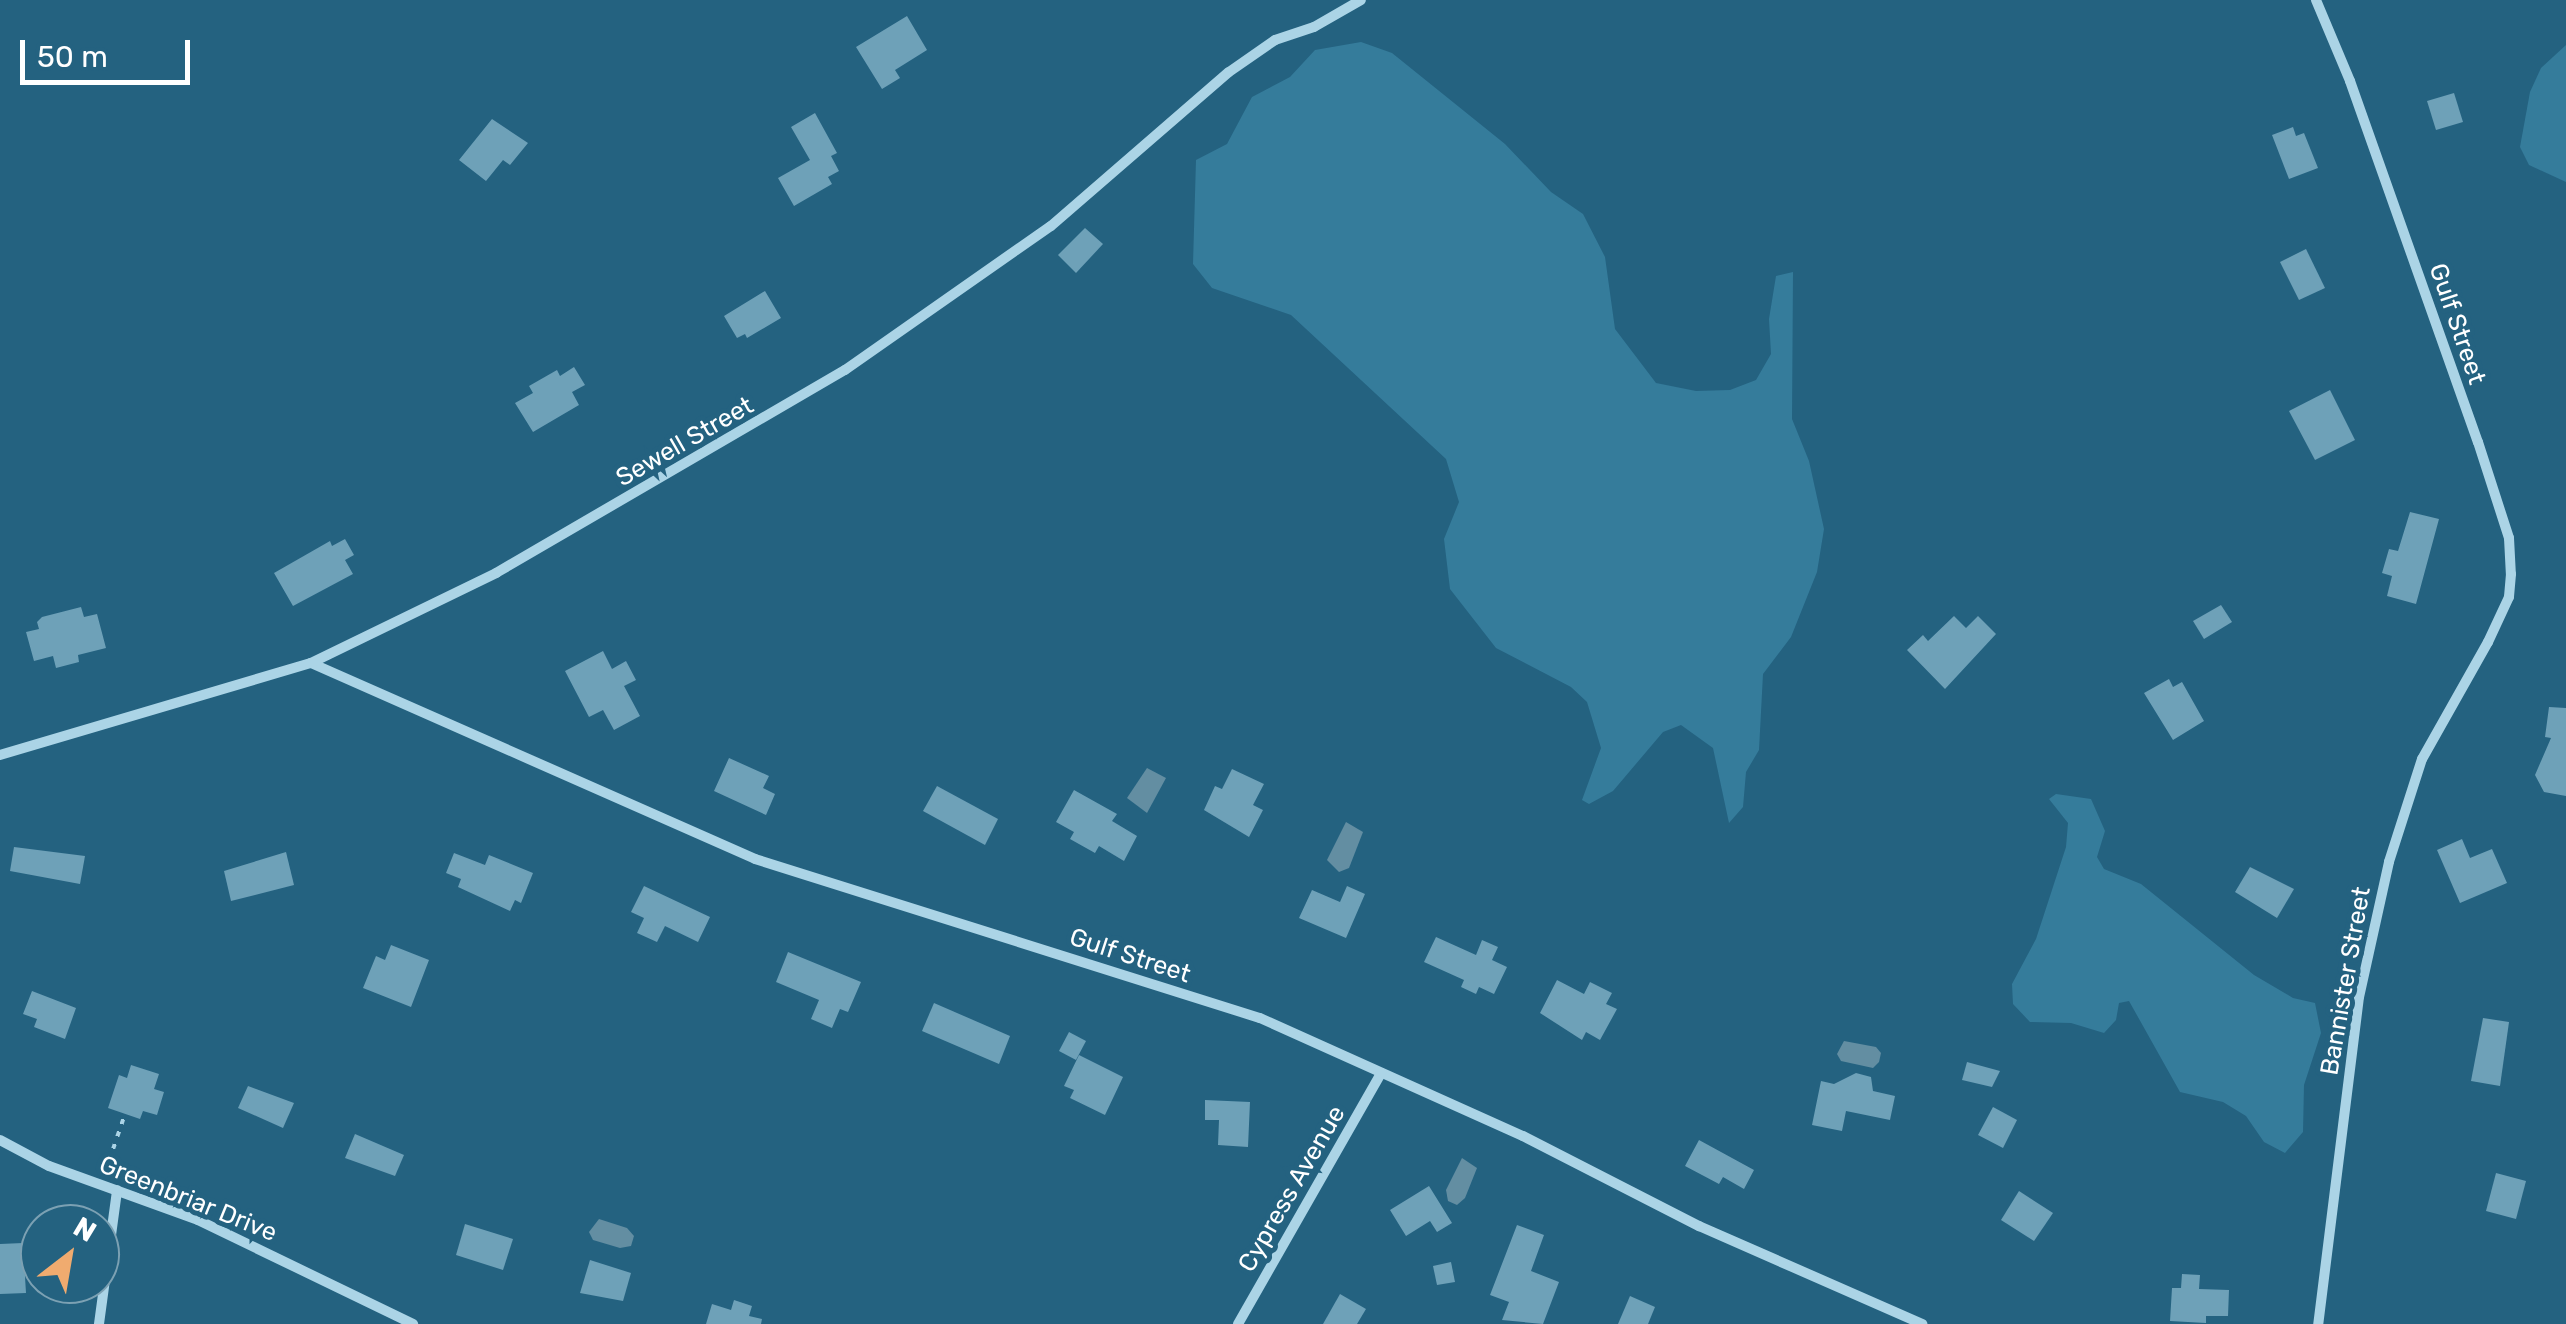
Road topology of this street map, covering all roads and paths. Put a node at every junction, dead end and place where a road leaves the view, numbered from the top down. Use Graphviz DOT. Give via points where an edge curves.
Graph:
graph roads {
  1 [pos="1361,0"];
  2 [pos="2316,0"];
  3 [pos="2475,662"];
  4 [pos="311,663"];
  5 [pos="0,755"];
  6 [pos="1381,1074"];
  7 [pos="125,1114"];
  8 [pos="0,1140"];
  9 [pos="109,1162"];
  10 [pos="117,1190"];
  11 [pos="99,1324"];
  12 [pos="413,1324"];
  13 [pos="1238,1324"];
  14 [pos="1922,1324"];
  15 [pos="2318,1324"];
  1 -- 4 [label="street, Sewell Street" via="1275,40 1228,72 1051,226 845,370 496,573"];
  2 -- 3 [label="street, Gulf Street" via="2509,538 2509,597"];
  3 -- 15 [label="street, Bannister Street" via="2422,760 2389,862 2359,997"];
  4 -- 5 [label="street, Sewell Street"];
  4 -- 6 [label="street, Gulf Street" via="755,860 1260,1018"];
  6 -- 13 [label="street, Cypress Avenue"];
  6 -- 14 [label="street, Gulf Street"];
  7 -- 9 [label="path"];
  8 -- 10 [label="street, Greenbriar Drive"];
  10 -- 11 [label="street"];
  10 -- 12 [label="street, Greenbriar Drive" via="198,1220"];
}
